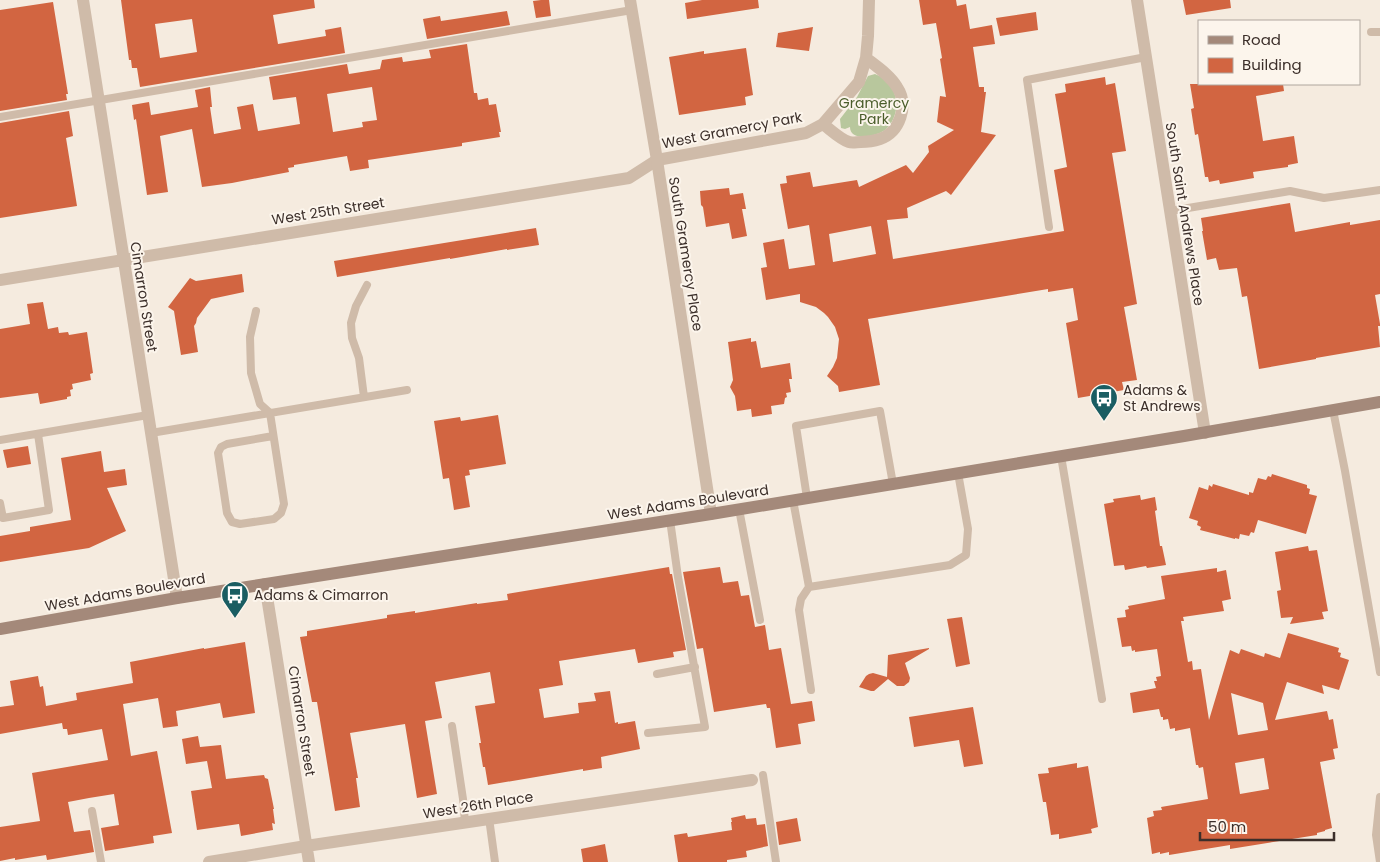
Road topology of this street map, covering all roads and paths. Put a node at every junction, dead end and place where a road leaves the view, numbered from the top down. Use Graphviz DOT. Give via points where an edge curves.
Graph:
graph roads {
  1 [pos="83,0"];
  2 [pos="869,0"];
  3 [pos="1137,0"];
  4 [pos="631,5"];
  5 [pos="1371,32"];
  6 [pos="1380,32"];
  7 [pos="1146,57"];
  8 [pos="866,58"];
  9 [pos="98,100"];
  10 [pos="0,117"];
  11 [pos="823,124"];
  12 [pos="657,160"];
  13 [pos="1380,190"];
  14 [pos="1170,211"];
  15 [pos="1049,227"];
  16 [pos="123,260"];
  17 [pos="0,280"];
  18 [pos="367,285"];
  19 [pos="256,310"];
  20 [pos="406,390"];
  21 [pos="364,398"];
  22 [pos="1380,402"];
  23 [pos="1333,410"];
  24 [pos="270,413"];
  25 [pos="148,415"];
  26 [pos="1205,432"];
  27 [pos="151,433"];
  28 [pos="38,434"];
  29 [pos="273,436"];
  30 [pos="0,440"];
  31 [pos="1061,456"];
  32 [pos="958,473"];
  33 [pos="893,484"];
  34 [pos="807,498"];
  35 [pos="792,500"];
  36 [pos="0,503"];
  37 [pos="739,509"];
  38 [pos="711,514"];
  39 [pos="670,520"];
  40 [pos="266,584"];
  41 [pos="809,587"];
  42 [pos="177,598"];
  43 [pos="760,620"];
  44 [pos="0,629"];
  45 [pos="695,667"];
  46 [pos="1380,672"];
  47 [pos="657,674"];
  48 [pos="811,690"];
  49 [pos="1102,699"];
  50 [pos="452,726"];
  51 [pos="648,733"];
  52 [pos="757,777"];
  53 [pos="1380,797"];
  54 [pos="92,811"];
  55 [pos="489,818"];
  56 [pos="466,822"];
  57 [pos="306,846"];
  58 [pos="101,862"];
  59 [pos="209,862"];
  60 [pos="308,862"];
  61 [pos="495,862"];
  62 [pos="776,862"];
  63 [pos="1380,862"];
  1 -- 9 [label="street, Cimarron Street"];
  2 -- 8 [label="street, West Gramercy Park"];
  3 -- 7 [label="street, South Saint Andrews Place"];
  4 -- 9 [label="lane"];
  4 -- 12 [label="street, South Gramercy Place"];
  5 -- 6 [label="lane"];
  7 -- 14 [label="street, South Saint Andrews Place"];
  7 -- 15 [label="lane" via="1027,80"];
  8 -- 11 [label="street, West Gramercy Park" via="859,82"];
  8 -- 11 [label="street" via="898,88 903,109 900,120 881,139 867,142 849,142"];
  9 -- 10 [label="lane"];
  9 -- 16 [label="street, Cimarron Street"];
  11 -- 12 [label="street, West Gramercy Park" via="806,133"];
  12 -- 16 [label="street, West 25th Street" via="629,178"];
  12 -- 38 [label="street, South Gramercy Place"];
  13 -- 14 [label="lane" via="1324,198 1290,191"];
  14 -- 26 [label="street, South Saint Andrews Place"];
  16 -- 17 [label="street, West 25th Street"];
  16 -- 25 [label="street, Cimarron Street"];
  18 -- 21 [label="lane" via="351,323"];
  19 -- 24 [label="lane" via="250,337 251,373 260,404"];
  20 -- 21 [label="lane"];
  21 -- 24 [label="lane"];
  22 -- 23 [label="main road, West Adams Boulevard"];
  23 -- 26 [label="main road, West Adams Boulevard"];
  23 -- 46 [label="lane"];
  24 -- 27 [label="lane"];
  24 -- 29 [label="lane"];
  25 -- 27 [label="street, Cimarron Street"];
  25 -- 28 [label="lane"];
  26 -- 31 [label="main road, West Adams Boulevard"];
  27 -- 42 [label="street, Cimarron Street"];
  28 -- 30 [label="lane"];
  28 -- 36 [label="lane" via="49,510 2,518"];
  29 -- 29 [label="lane" via="284,504 281,513 274,519 240,524 232,522 227,513 218,453 227,444"];
  31 -- 32 [label="main road, West Adams Boulevard"];
  31 -- 49 [label="lane"];
  32 -- 33 [label="main road, West Adams Boulevard"];
  32 -- 41 [label="lane" via="968,529 966,555 950,565"];
  33 -- 34 [label="main road, West Adams Boulevard"];
  33 -- 34 [label="lane" via="880,412 796,426"];
  34 -- 35 [label="main road, West Adams Boulevard"];
  35 -- 37 [label="main road, West Adams Boulevard"];
  35 -- 41 [label="lane"];
  37 -- 38 [label="main road, West Adams Boulevard"];
  37 -- 43 [label="lane"];
  38 -- 39 [label="main road, West Adams Boulevard"];
  39 -- 40 [label="main road, West Adams Boulevard"];
  39 -- 45 [label="lane"];
  40 -- 42 [label="main road, West Adams Boulevard"];
  40 -- 57 [label="street, Cimarron Street"];
  41 -- 48 [label="lane" via="801,599 799,610"];
  42 -- 44 [label="main road, West Adams Boulevard"];
  45 -- 47 [label="lane"];
  45 -- 51 [label="lane" via="705,727"];
  50 -- 56 [label="lane"];
  52 -- 55 [label="street, West 26th Place"];
  52 -- 62 [label="lane"];
  53 -- 63 [label="lane" via="1376,835"];
  54 -- 58 [label="lane"];
  55 -- 56 [label="street, West 26th Place"];
  55 -- 61 [label="lane"];
  56 -- 57 [label="street, West 26th Place"];
  57 -- 59 [label="street, West 26th Place"];
  57 -- 60 [label="street, Cimarron Street"];
}
